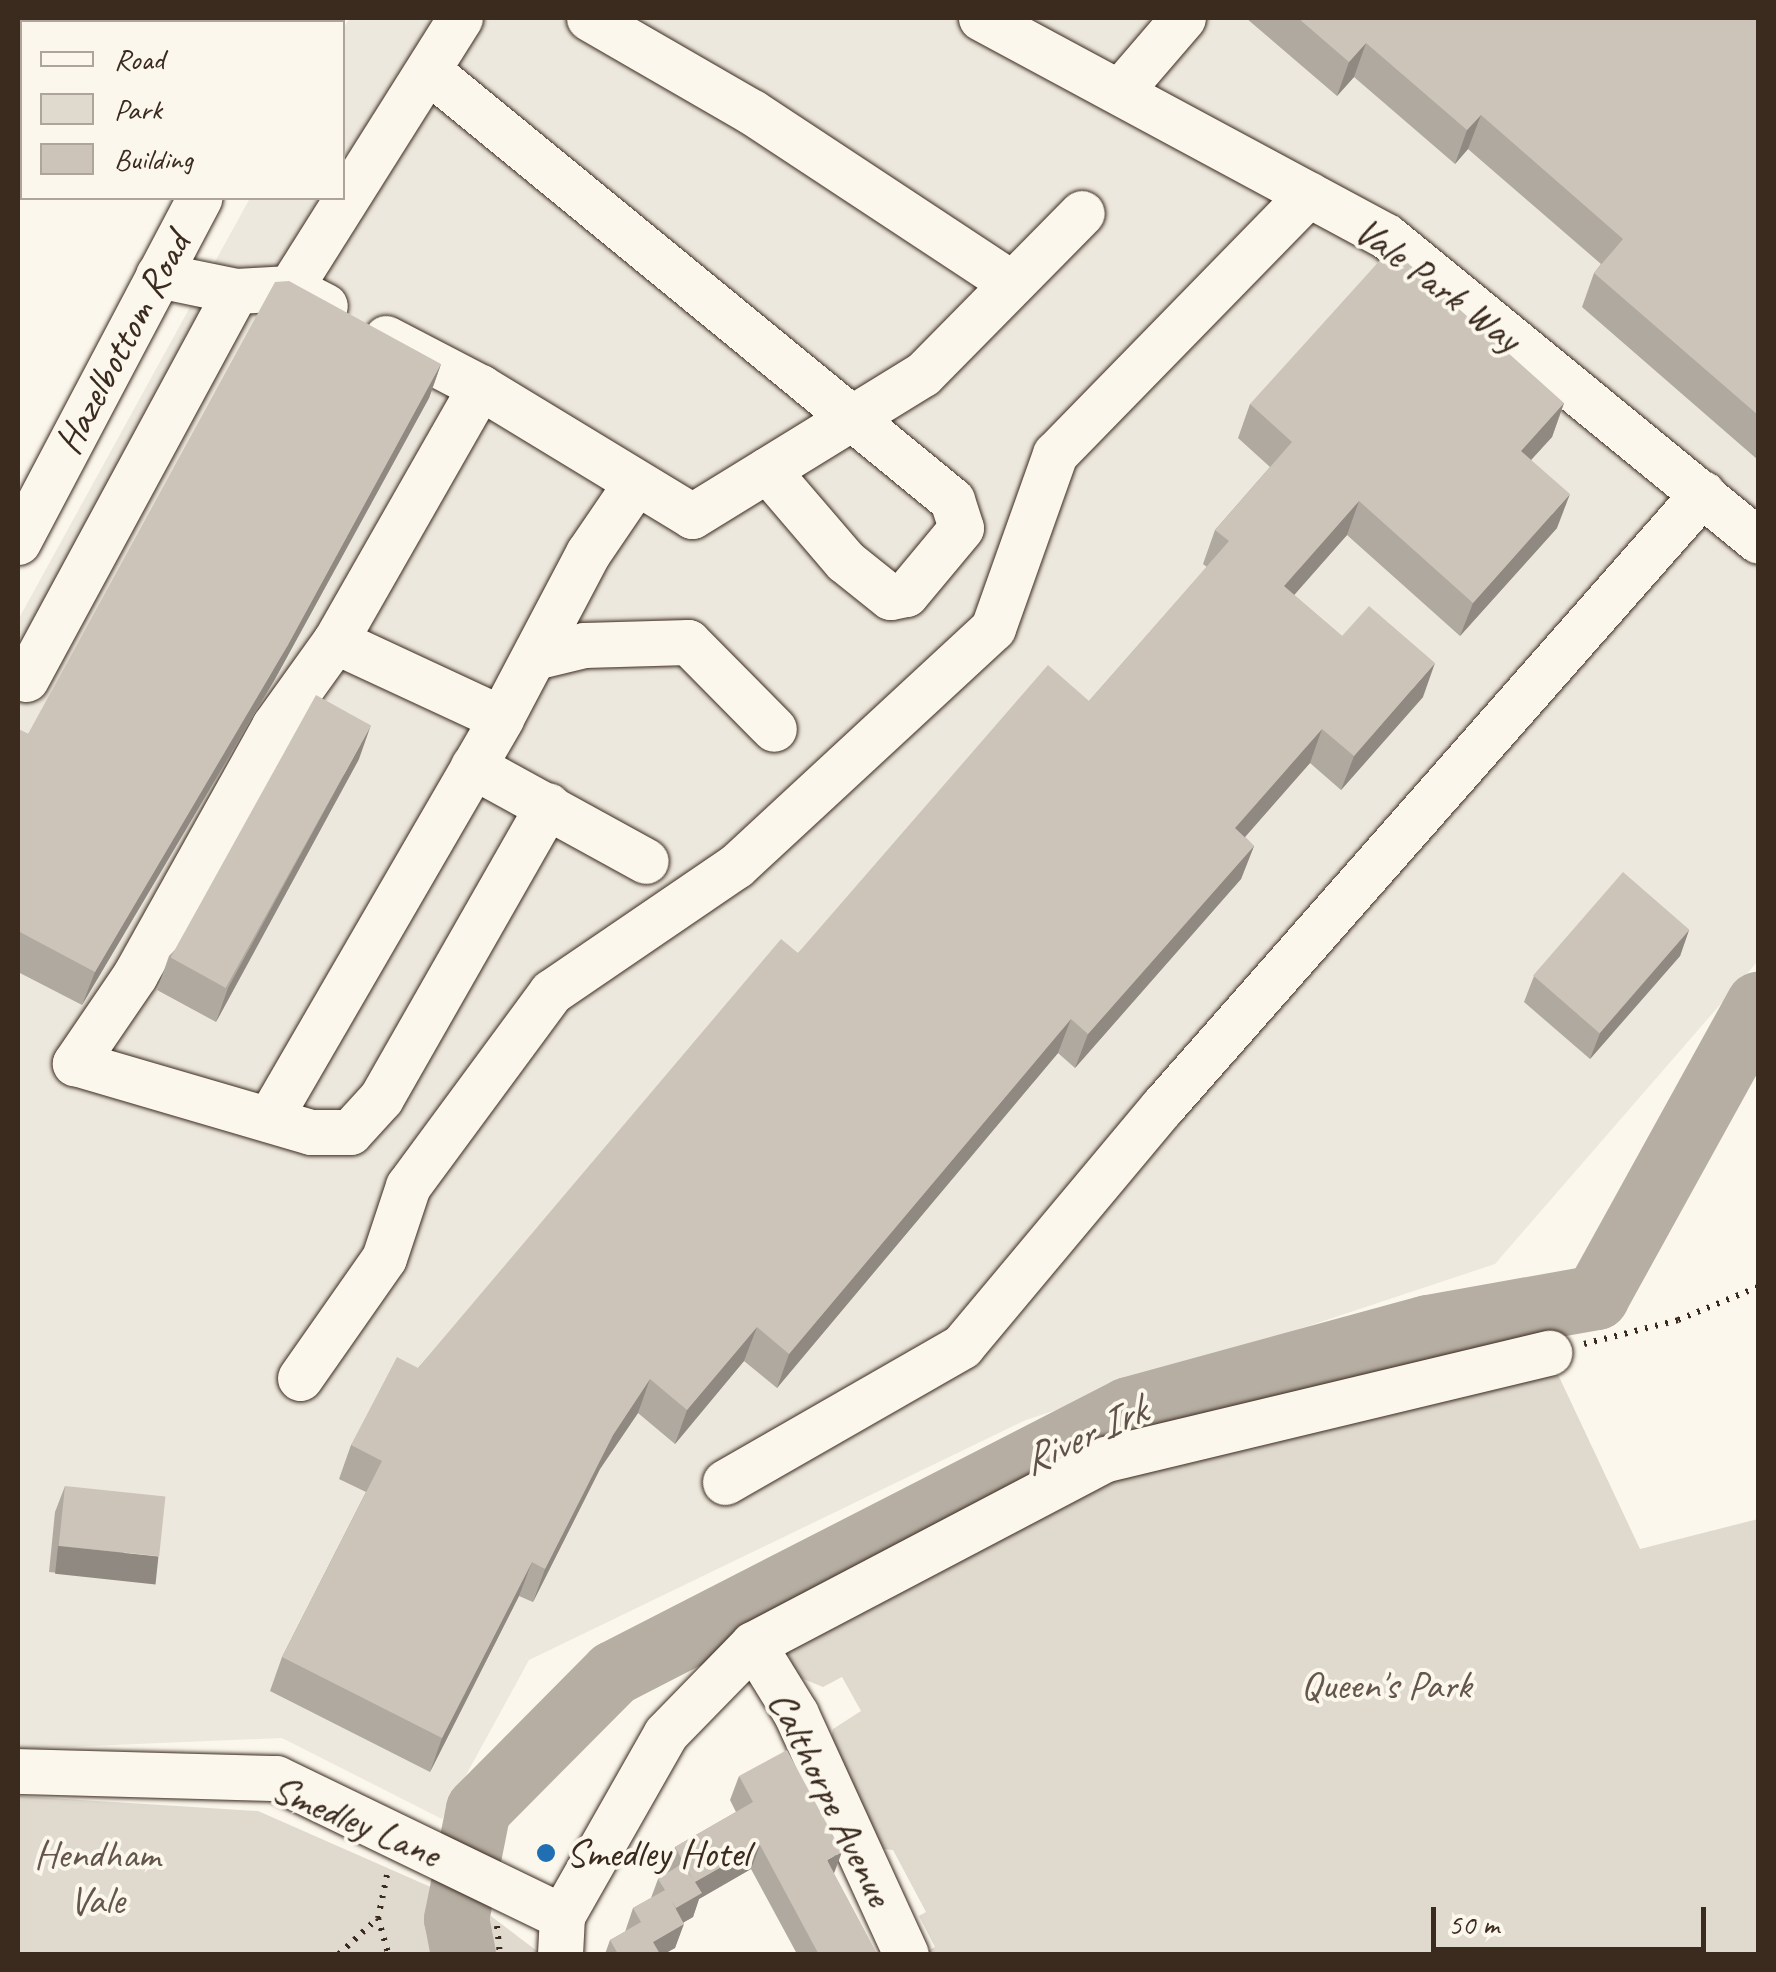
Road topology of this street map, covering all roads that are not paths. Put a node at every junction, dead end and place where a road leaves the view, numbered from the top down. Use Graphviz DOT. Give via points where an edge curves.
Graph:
graph roads {
  1 [pos="460,18"];
  2 [pos="589,18"];
  3 [pos="981,18"];
  4 [pos="1183,18"];
  5 [pos="430,72"];
  6 [pos="1121,90"];
  7 [pos="1309,194"];
  8 [pos="197,200"];
  9 [pos="1082,212"];
  10 [pos="158,275"];
  11 [pos="1011,283"];
  12 [pos="290,288"];
  13 [pos="236,291"];
  14 [pos="112,362"];
  15 [pos="480,387"];
  16 [pos="179,397"];
  17 [pos="853,416"];
  18 [pos="767,470"];
  19 [pos="635,484"];
  20 [pos="1703,494"];
  21 [pos="1758,540"];
  22 [pos="18,542"];
  23 [pos="335,641"];
  24 [pos="534,656"];
  25 [pos="26,679"];
  26 [pos="502,718"];
  27 [pos="774,728"];
  28 [pos="474,766"];
  29 [pos="548,805"];
  30 [pos="646,860"];
  31 [pos="269,1120"];
  32 [pos="1549,1353"];
  33 [pos="300,1378"];
  34 [pos="725,1482"];
  35 [pos="753,1644"];
  36 [pos="18,1771"];
  37 [pos="561,1936"];
  38 [pos="906,1954"];
  1 -- 5 [label="street"];
  2 -- 11 [label="street" via="752,112"];
  3 -- 6 [label="street, Vale Park Way"];
  4 -- 6 [label="street"];
  5 -- 12 [label="street"];
  5 -- 17 [label="street"];
  6 -- 7 [label="street, Vale Park Way"];
  7 -- 20 [label="street, Vale Park Way" via="1386,236"];
  7 -- 33 [label="street" via="1055,454 993,628 736,866 550,992 408,1186 384,1258"];
  8 -- 10 [label="street, Hazelbottom Road"];
  9 -- 11 [label="street"];
  10 -- 13 [label="street"];
  10 -- 14 [label="street, Hazelbottom Road"];
  11 -- 17 [label="street" via="923,374"];
  12 -- 13 [label="street"];
  12 -- 15 [label="street"];
  13 -- 16 [label="street"];
  14 -- 16 [label="street"];
  14 -- 22 [label="street, Hazelbottom Road"];
  15 -- 19 [label="street"];
  15 -- 23 [label="street"];
  16 -- 25 [label="street"];
  17 -- 18 [label="street"];
  17 -- 18 [label="street" via="952,500 959,514 961,528 906,594 890,597 845,561"];
  18 -- 19 [label="street" via="692,516"];
  19 -- 24 [label="street" via="588,553"];
  20 -- 21 [label="street, Vale Park Way"];
  20 -- 34 [label="street" via="1162,1107 962,1346"];
  23 -- 26 [label="street"];
  23 -- 31 [label="street" via="274,726 135,975 75,1063"];
  24 -- 26 [label="street"];
  24 -- 27 [label="street" via="584,645 688,642"];
  26 -- 28 [label="street"];
  28 -- 29 [label="street"];
  28 -- 31 [label="street"];
  29 -- 30 [label="street"];
  29 -- 31 [label="street" via="381,1098 350,1132 311,1132"];
  32 -- 35 [label="street" via="1106,1459"];
  35 -- 37 [label="street" via="666,1733"];
  35 -- 38 [label="street, Calthorpe Avenue" via="796,1714"];
  36 -- 37 [label="street, Smedley Lane" via="276,1778 493,1880"];
}
